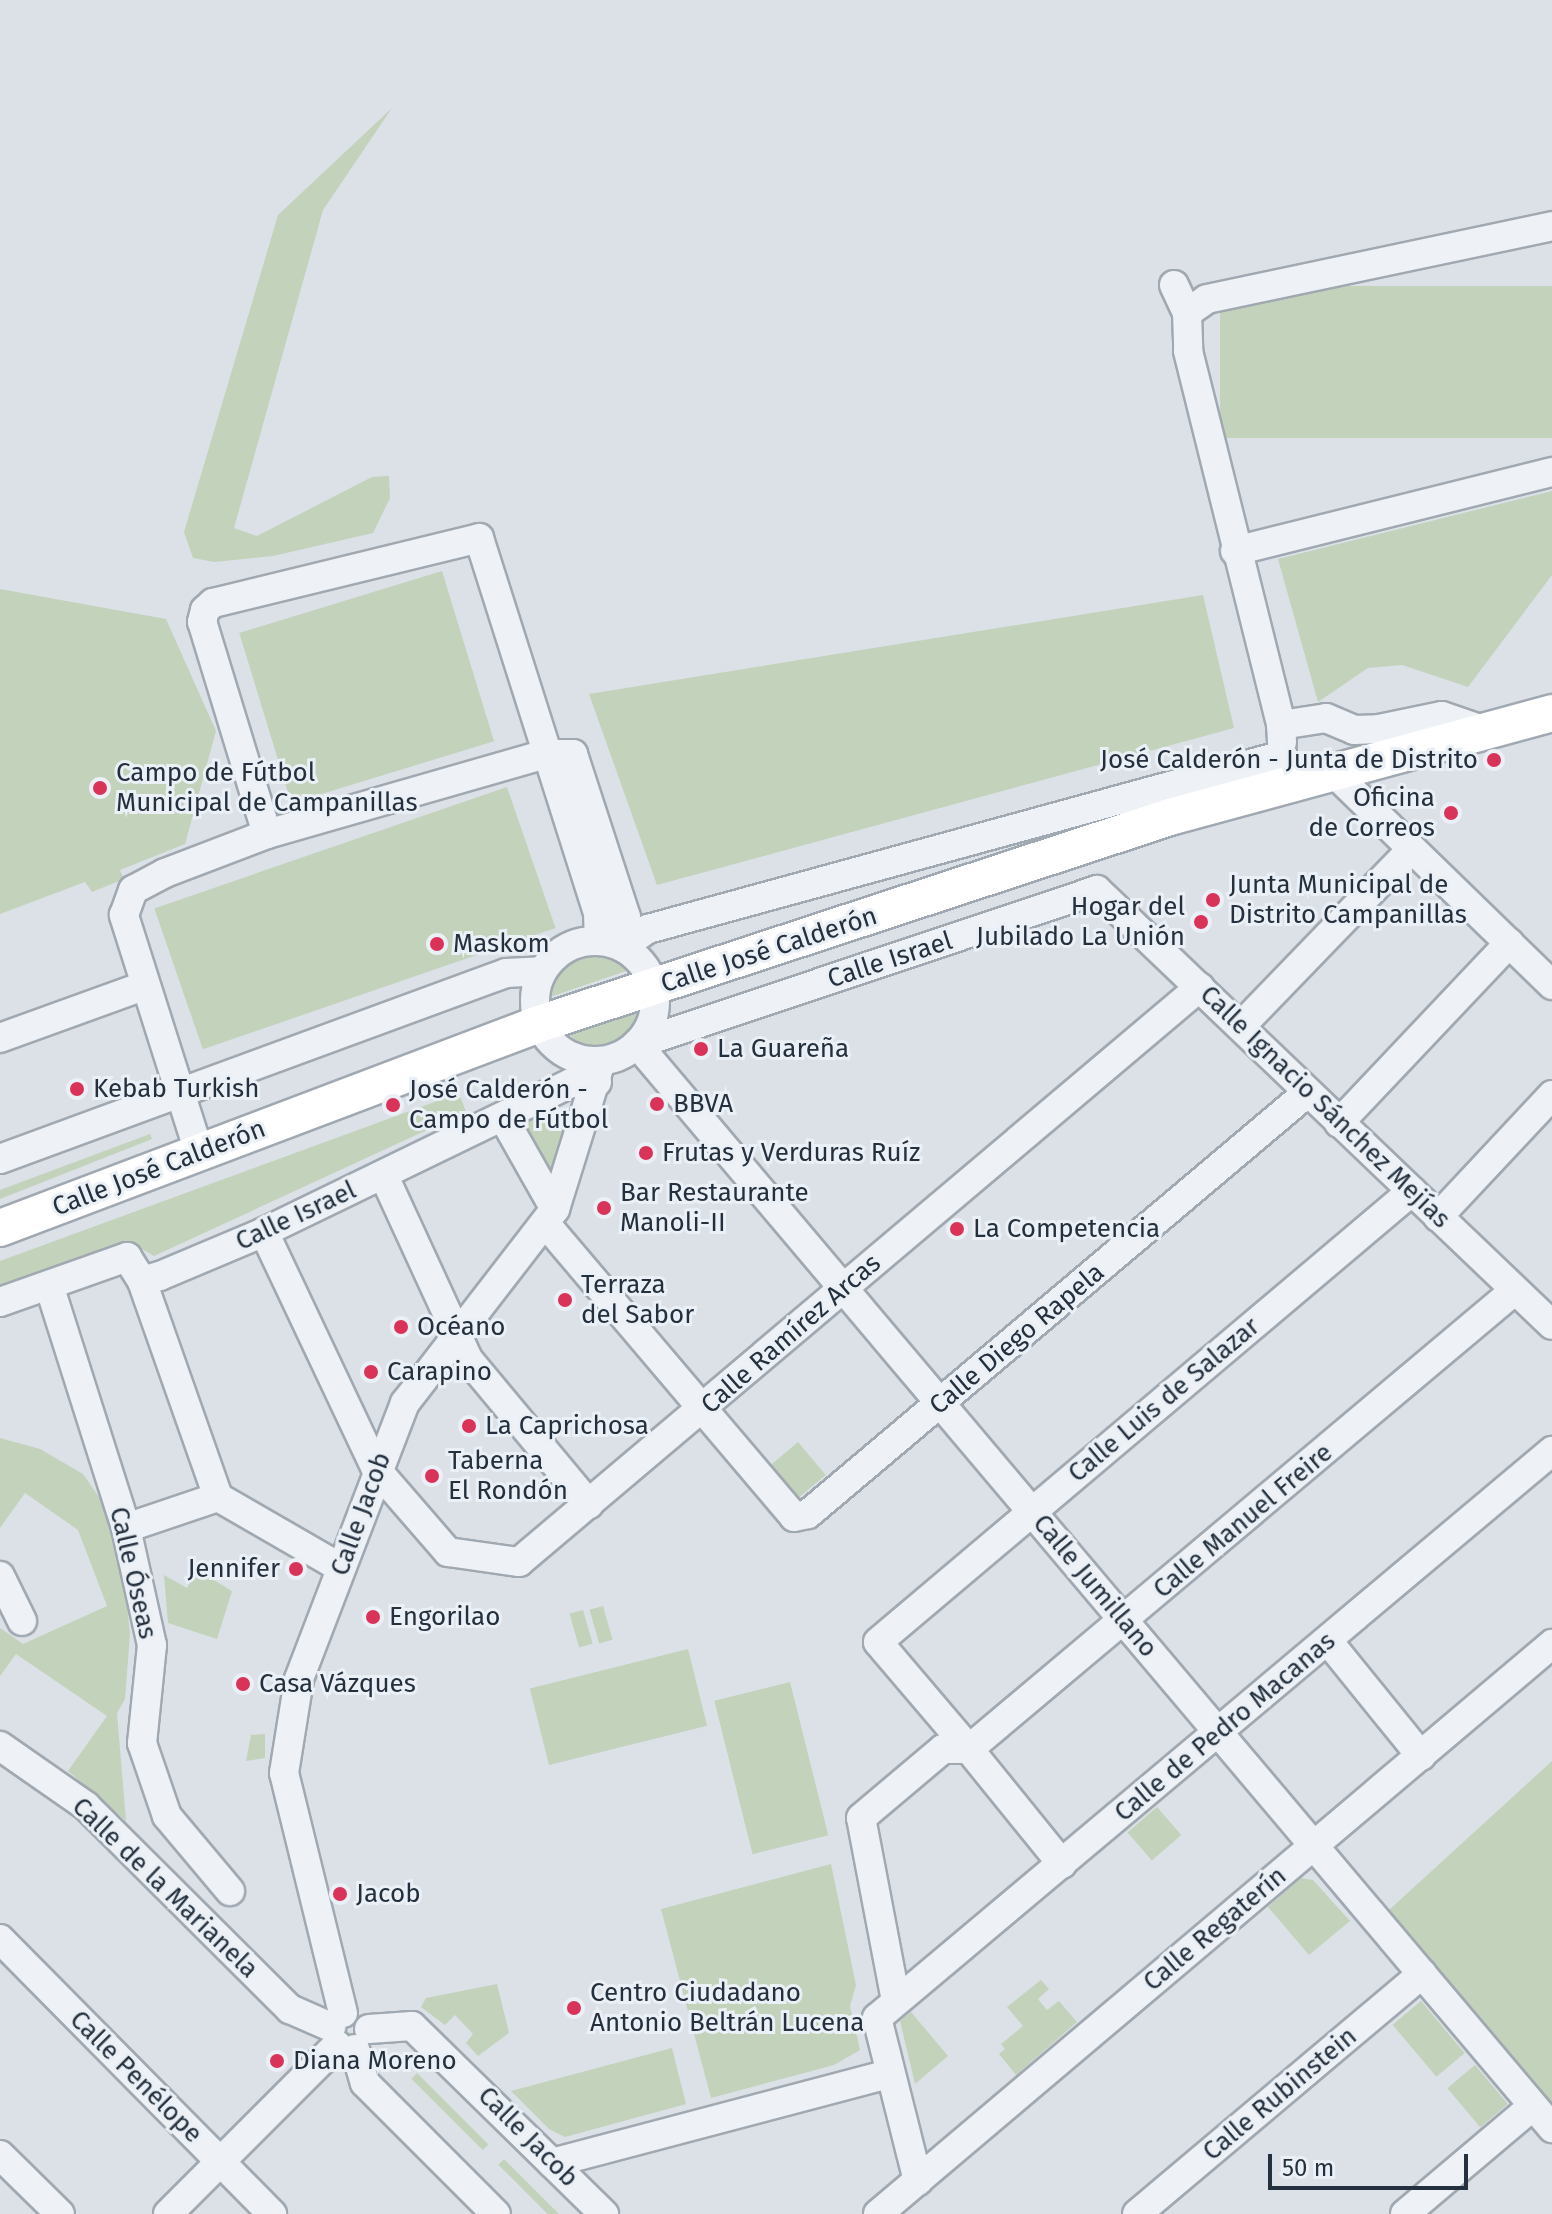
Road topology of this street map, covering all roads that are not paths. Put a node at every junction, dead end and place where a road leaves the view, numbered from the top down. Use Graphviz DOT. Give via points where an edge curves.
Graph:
graph roads {
  1 [pos="1552,226"];
  2 [pos="1174,285"];
  3 [pos="1187,313"];
  4 [pos="1552,472"];
  5 [pos="1235,551"];
  6 [pos="1552,713"];
  7 [pos="1281,725"];
  8 [pos="1483,730"];
  9 [pos="546,754"];
  10 [pos="1287,769"];
  11 [pos="1332,771"];
  12 [pos="267,834"];
  13 [pos="1412,849"];
  14 [pos="1097,890"];
  15 [pos="1509,943"];
  16 [pos="610,944"];
  17 [pos="542,971"];
  18 [pos="1552,985"];
  19 [pos="144,986"];
  20 [pos="1200,987"];
  21 [pos="654,988"];
  22 [pos="539,1024"];
  23 [pos="1241,1026"];
  24 [pos="0,1038"];
  25 [pos="637,1044"];
  26 [pos="599,1072"];
  27 [pos="179,1092"];
  28 [pos="1308,1092"];
  29 [pos="1552,1095"];
  30 [pos="504,1119"];
  31 [pos="1339,1123"];
  32 [pos="199,1152"];
  33 [pos="0,1159"];
  34 [pos="384,1176"];
  35 [pos="1412,1191"];
  36 [pos="550,1216"];
  37 [pos="1438,1217"];
  38 [pos="0,1228"];
  39 [pos="264,1232"];
  40 [pos="142,1281"];
  41 [pos="49,1285"];
  42 [pos="841,1290"];
  43 [pos="1515,1290"];
  44 [pos="0,1302"];
  45 [pos="1547,1311"];
  46 [pos="456,1331"];
  47 [pos="939,1405"];
  48 [pos="700,1412"];
  49 [pos="1552,1451"];
  50 [pos="376,1469"];
  51 [pos="218,1497"];
  52 [pos="589,1504"];
  53 [pos="1032,1510"];
  54 [pos="126,1528"];
  55 [pos="341,1568"];
  56 [pos="0,1576"];
  57 [pos="22,1621"];
  58 [pos="1125,1621"];
  59 [pos="1328,1641"];
  60 [pos="1552,1644"];
  61 [pos="1220,1733"];
  62 [pos="0,1746"];
  63 [pos="969,1749"];
  64 [pos="1421,1756"];
  65 [pos="1313,1846"];
  66 [pos="1062,1864"];
  67 [pos="230,1891"];
  68 [pos="0,1939"];
  69 [pos="1422,1974"];
  70 [pos="896,2001"];
  71 [pos="347,2033"];
  72 [pos="888,2074"];
  73 [pos="1533,2106"];
  74 [pos="1552,2128"];
  75 [pos="0,2155"];
  76 [pos="220,2162"];
  77 [pos="552,2163"];
  78 [pos="918,2181"];
  79 [pos="60,2214"];
  80 [pos="168,2214"];
  81 [pos="272,2214"];
  82 [pos="496,2214"];
  83 [pos="604,2214"];
  84 [pos="878,2214"];
  85 [pos="1137,2214"];
  86 [pos="1405,2214"];
  1 -- 3 [label="street" via="1207,299"];
  2 -- 3 [label="street"];
  3 -- 5 [label="street" via="1188,351"];
  4 -- 5 [label="street"];
  5 -- 7 [label="street"];
  6 -- 8 [label="main road, Calle José Calderón"];
  7 -- 8 [label="street" via="1326,718 1354,730 1379,729 1442,716"];
  7 -- 10 [label="street"];
  8 -- 11 [label="main road, Calle José Calderón"];
  9 -- 12 [label="street"];
  9 -- 12 [label="street" via="479,538 213,603 202,622"];
  9 -- 16 [label="street" via="573,754 626,917"];
  10 -- 11 [label="main road, Calle José Calderón"];
  10 -- 16 [label="street, Calle José Calderón" via="659,925"];
  10 -- 21 [label="main road, Calle José Calderón" via="1170,817"];
  11 -- 13 [label="street"];
  12 -- 19 [label="street" via="133,890 124,915"];
  13 -- 15 [label="street"];
  13 -- 23 [label="street"];
  14 -- 20 [label="street, Calle Ignacio Sánchez Mejías"];
  14 -- 25 [label="street, Calle Israel"];
  15 -- 18 [label="street"];
  15 -- 31 [label="street"];
  16 -- 17 [label="street, Calle José Calderón" via="569,946"];
  16 -- 21 [label="street" via="648,971"];
  17 -- 22 [label="street" via="535,997"];
  17 -- 27 [label="street" via="506,973"];
  19 -- 24 [label="street"];
  19 -- 27 [label="street"];
  20 -- 23 [label="street, Calle Ignacio Sánchez Mejías"];
  20 -- 42 [label="street, Calle Ramírez Arcas"];
  21 -- 22 [label="main road, Calle José Calderón"];
  21 -- 25 [label="street" via="649,1028"];
  22 -- 26 [label="street" via="563,1053"];
  22 -- 32 [label="main road, Calle José Calderón" via="387,1086"];
  23 -- 28 [label="street, Calle Ignacio Sánchez Mejías"];
  25 -- 26 [label="street, Calle Israel"];
  25 -- 42 [label="street, Calle Jumillano"];
  26 -- 30 [label="street, Calle Israel"];
  26 -- 36 [label="street, Calle Jacob"];
  27 -- 32 [label="street"];
  27 -- 33 [label="street"];
  28 -- 31 [label="street, Calle Ignacio Sánchez Mejías"];
  28 -- 47 [label="street, Calle Diego Rapela"];
  29 -- 37 [label="street"];
  30 -- 34 [label="street, Calle Israel"];
  30 -- 36 [label="street"];
  31 -- 35 [label="street, Calle Ignacio Sánchez Mejías"];
  32 -- 38 [label="main road, Calle José Calderón"];
  34 -- 39 [label="street, Calle Israel"];
  34 -- 46 [label="street"];
  35 -- 37 [label="street, Calle Ignacio Sánchez Mejías"];
  35 -- 53 [label="street, Calle Luis de Salazar"];
  36 -- 46 [label="street, Calle Jacob"];
  36 -- 48 [label="street"];
  37 -- 43 [label="street, Calle Ignacio Sánchez Mejías"];
  39 -- 40 [label="street, Calle Israel"];
  39 -- 50 [label="street, Calle Ramírez Arcas"];
  40 -- 41 [label="street" via="127,1257"];
  40 -- 51 [label="street"];
  41 -- 44 [label="street"];
  41 -- 54 [label="street, Calle Óseas"];
  42 -- 47 [label="street, Calle Jumillano"];
  42 -- 48 [label="street, Calle Ramírez Arcas"];
  43 -- 45 [label="street, Calle Ignacio Sánchez Mejías"];
  43 -- 58 [label="street, Calle Manuel Freire"];
  46 -- 50 [label="street, Calle Jacob" via="405,1403"];
  46 -- 52 [label="street" via="468,1359"];
  47 -- 48 [label="street, Calle Diego Rapela" via="808,1514 794,1517"];
  47 -- 53 [label="street, Calle Jumillano"];
  48 -- 52 [label="street, Calle Ramírez Arcas"];
  49 -- 59 [label="street, Calle de Pedro Macanas"];
  50 -- 52 [label="street, Calle Ramírez Arcas" via="448,1552 519,1562"];
  50 -- 55 [label="street, Calle Jacob"];
  51 -- 54 [label="street"];
  51 -- 55 [label="street"];
  53 -- 58 [label="street, Calle Jumillano"];
  53 -- 63 [label="street, Calle Luis de Salazar" via="878,1642"];
  54 -- 67 [label="street, Calle Óseas" via="152,1645 142,1743 167,1816"];
  55 -- 71 [label="street, Calle Jacob" via="299,1679 284,1773"];
  56 -- 57 [label="street"];
  58 -- 61 [label="street, Calle Jumillano"];
  58 -- 63 [label="street, Calle Manuel Freire"];
  59 -- 61 [label="street, Calle de Pedro Macanas"];
  59 -- 64 [label="street"];
  60 -- 64 [label="street, Calle Regaterín"];
  61 -- 65 [label="street, Calle Jumillano"];
  61 -- 66 [label="street, Calle de Pedro Macanas"];
  62 -- 71 [label="street, Calle de la Marianela" via="86,1806 290,2009"];
  63 -- 66 [label="street"];
  63 -- 70 [label="street, Calle Manuel Freire" via="943,1749 861,1818"];
  64 -- 65 [label="street, Calle Regaterín"];
  65 -- 69 [label="street, Calle Jumillano"];
  65 -- 78 [label="street, Calle Regaterín"];
  66 -- 70 [label="street, Calle de Pedro Macanas"];
  68 -- 76 [label="street, Calle Penélope"];
  69 -- 73 [label="street, Calle Jumillano"];
  69 -- 85 [label="street, Calle Rubinstein"];
  70 -- 72 [label="street" via="877,2018"];
  71 -- 76 [label="street"];
  71 -- 77 [label="street, Calle Jacob" via="412,2026"];
  71 -- 82 [label="street, Calle Jacob" via="365,2083"];
  72 -- 77 [label="street"];
  72 -- 78 [label="street"];
  73 -- 74 [label="street, Calle Jumillano"];
  73 -- 86 [label="street"];
  75 -- 79 [label="street"];
  76 -- 80 [label="street"];
  76 -- 81 [label="street, Calle Penélope"];
  77 -- 83 [label="street, Calle Jacob"];
  78 -- 84 [label="street, Calle Regaterín"];
}
